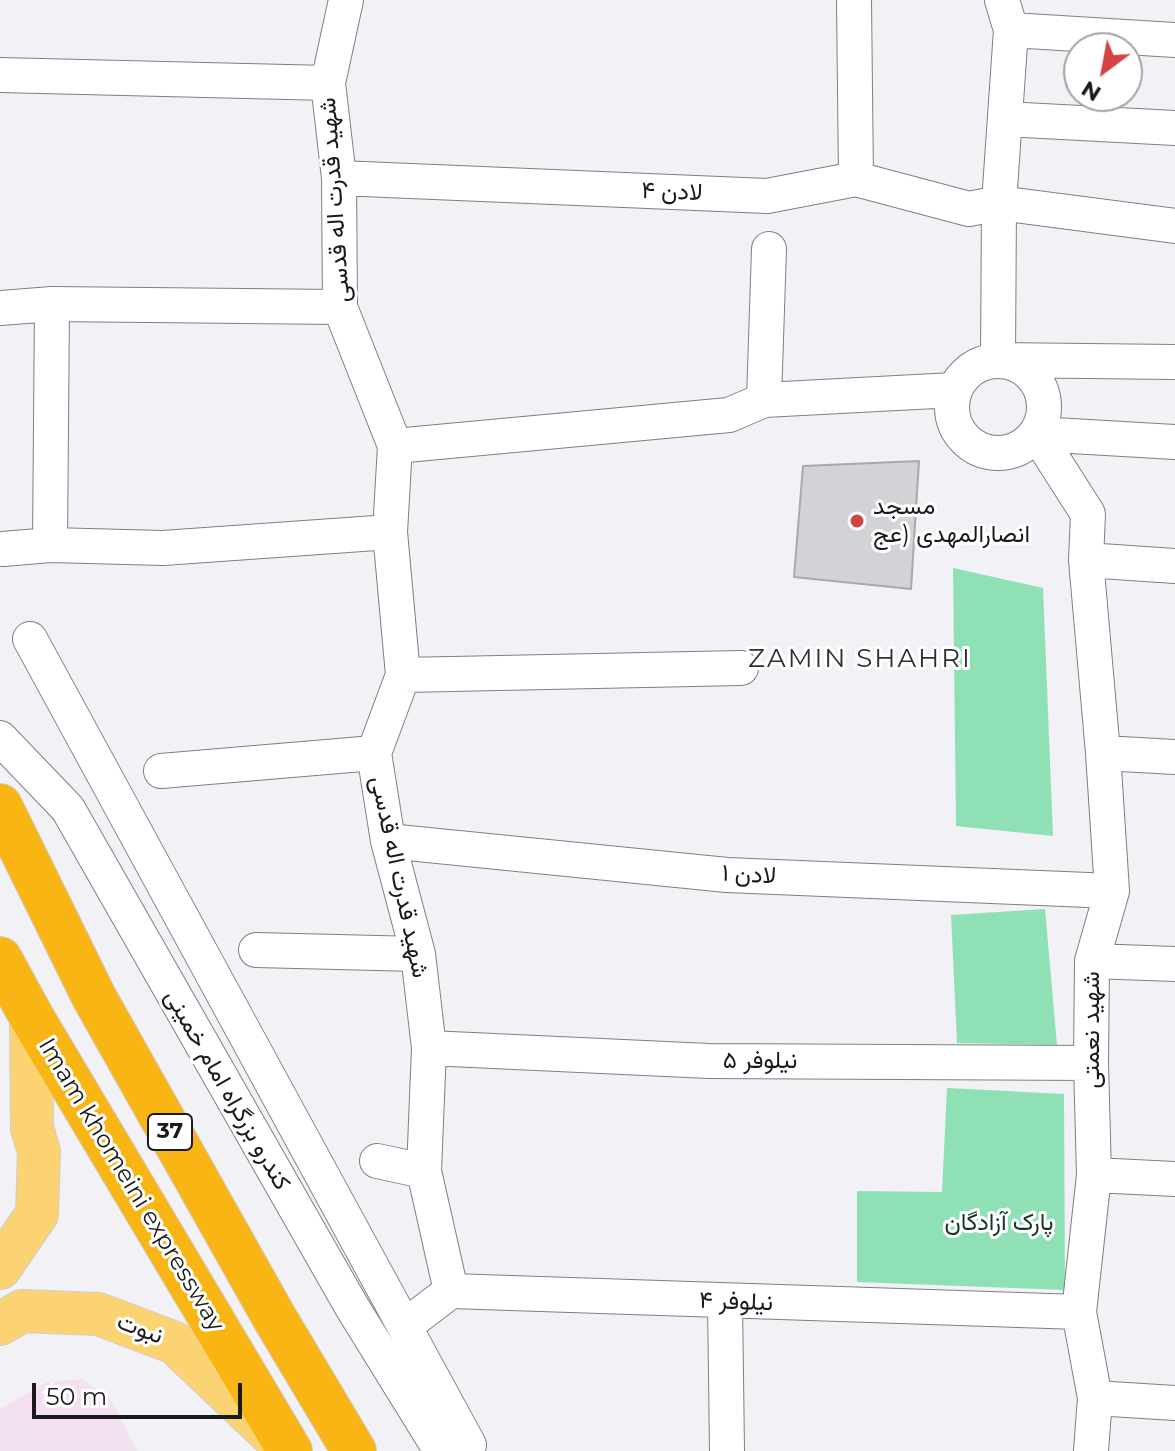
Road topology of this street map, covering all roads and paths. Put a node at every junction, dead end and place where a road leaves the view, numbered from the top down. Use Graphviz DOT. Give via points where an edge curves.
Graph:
graph roads {
  1 [pos="346,0"];
  2 [pos="854,0"];
  3 [pos="1007,15"];
  4 [pos="1175,40"];
  5 [pos="0,75"];
  6 [pos="328,83"];
  7 [pos="1005,119"];
  8 [pos="1175,128"];
  9 [pos="339,178"];
  10 [pos="856,179"];
  11 [pos="999,203"];
  12 [pos="1175,226"];
  13 [pos="769,249"];
  14 [pos="52,304"];
  15 [pos="340,307"];
  16 [pos="0,308"];
  17 [pos="998,360"];
  18 [pos="1175,362"];
  19 [pos="954,390"];
  20 [pos="764,400"];
  21 [pos="1037,434"];
  22 [pos="1175,442"];
  23 [pos="395,446"];
  24 [pos="390,532"];
  25 [pos="50,545"];
  26 [pos="3,549"];
  27 [pos="1086,560"];
  28 [pos="1175,566"];
  29 [pos="30,639"];
  30 [pos="741,668"];
  31 [pos="403,675"];
  32 [pos="0,738"];
  33 [pos="374,753"];
  34 [pos="1103,753"];
  35 [pos="1175,757"];
  36 [pos="161,771"];
  37 [pos="0,806"];
  38 [pos="388,841"];
  39 [pos="1112,891"];
  40 [pos="256,950"];
  41 [pos="418,954"];
  42 [pos="0,959"];
  43 [pos="1092,961"];
  44 [pos="1175,964"];
  45 [pos="31,1016"];
  46 [pos="429,1048"];
  47 [pos="1091,1063"];
  48 [pos="377,1161"];
  49 [pos="424,1171"];
  50 [pos="1094,1175"];
  51 [pos="1175,1179"];
  52 [pos="18,1223"];
  53 [pos="0,1268"];
  54 [pos="451,1291"];
  55 [pos="725,1301"];
  56 [pos="1079,1312"];
  57 [pos="0,1324"];
  58 [pos="405,1326"];
  59 [pos="1095,1398"];
  60 [pos="1175,1403"];
  61 [pos="455,1448"];
  62 [pos="289,1451"];
  63 [pos="354,1451"];
  64 [pos="727,1451"];
  65 [pos="1091,1451"];
  1 -- 6 [label="street, شهید قدرت اله قدسی"];
  2 -- 10 [label="street"];
  3 -- 4 [label="street"];
  3 -- 7 [label="street"];
  5 -- 6 [label="street"];
  6 -- 9 [label="street, شهید قدرت اله قدسی"];
  7 -- 8 [label="street"];
  7 -- 11 [label="street"];
  9 -- 10 [label="street, لادن ۴" via="767,196"];
  9 -- 15 [label="street, شهید قدرت اله قدسی"];
  10 -- 11 [label="street, لادن ۴" via="969,209"];
  11 -- 12 [label="street, لادن ۴"];
  11 -- 17 [label="street"];
  13 -- 20 [label="street"];
  14 -- 15 [label="street"];
  14 -- 16 [label="street"];
  14 -- 25 [label="street"];
  15 -- 23 [label="street, شهید قدرت اله قدسی"];
  17 -- 18 [label="street"];
  17 -- 19 [label="street" via="971,369"];
  17 -- 21 [label="street" via="1025,369 1036,379 1045,406"];
  19 -- 20 [label="street"];
  19 -- 21 [label="street" via="951,406 959,434 983,452 1013,451"];
  20 -- 23 [label="street" via="729,415"];
  21 -- 22 [label="street"];
  21 -- 27 [label="street, شهید نعمتی" via="1088,514"];
  23 -- 24 [label="street, شهید قدرت اله قدسی"];
  24 -- 25 [label="street" via="163,548"];
  24 -- 31 [label="street, شهید قدرت اله قدسی"];
  25 -- 26 [label="street"];
  27 -- 28 [label="street"];
  27 -- 34 [label="street, شهید نعمتی"];
  29 -- 58 [label="street"];
  30 -- 31 [label="street"];
  31 -- 33 [label="street, شهید قدرت اله قدسی"];
  32 -- 61 [label="street, کندرو بزرگراه امام خمینی" via="68,809 327,1264"];
  33 -- 36 [label="street"];
  33 -- 38 [label="street, شهید قدرت اله قدسی"];
  34 -- 35 [label="street"];
  34 -- 39 [label="street, شهید نعمتی"];
  37 -- 63 [label="highway, 37" via="94,997"];
  38 -- 39 [label="street, لادن ۱" via="727,875"];
  38 -- 41 [label="street, شهید قدرت اله قدسی"];
  39 -- 43 [label="street, شهید نعمتی"];
  40 -- 41 [label="street"];
  41 -- 46 [label="street, شهید قدرت اله قدسی"];
  42 -- 45 [label="highway, Imam khomeini expressway / 37"];
  43 -- 44 [label="street"];
  43 -- 47 [label="street, شهید نعمتی"];
  45 -- 52 [label="main road" via="32,1128 39,1152"];
  45 -- 62 [label="highway, Imam khomeini expressway / 37"];
  46 -- 47 [label="street, نیلوفر ۵" via="709,1061"];
  46 -- 49 [label="street, شهید قدرت اله قدسی"];
  47 -- 50 [label="street, شهید نعمتی"];
  48 -- 49 [label="street"];
  49 -- 54 [label="street, شهید قدرت اله قدسی"];
  50 -- 51 [label="street"];
  50 -- 56 [label="street, شهید نعمتی"];
  52 -- 53 [label="main road"];
  54 -- 55 [label="street, نیلوفر ۴"];
  54 -- 58 [label="street"];
  55 -- 56 [label="street, نیلوفر ۴"];
  55 -- 64 [label="street"];
  56 -- 59 [label="street, شهید نعمتی"];
  57 -- 62 [label="main road, نبوت" via="22,1311 98,1314 175,1343"];
  58 -- 61 [label="street"];
  59 -- 60 [label="street"];
  59 -- 65 [label="street, شهید نعمتی"];
}
